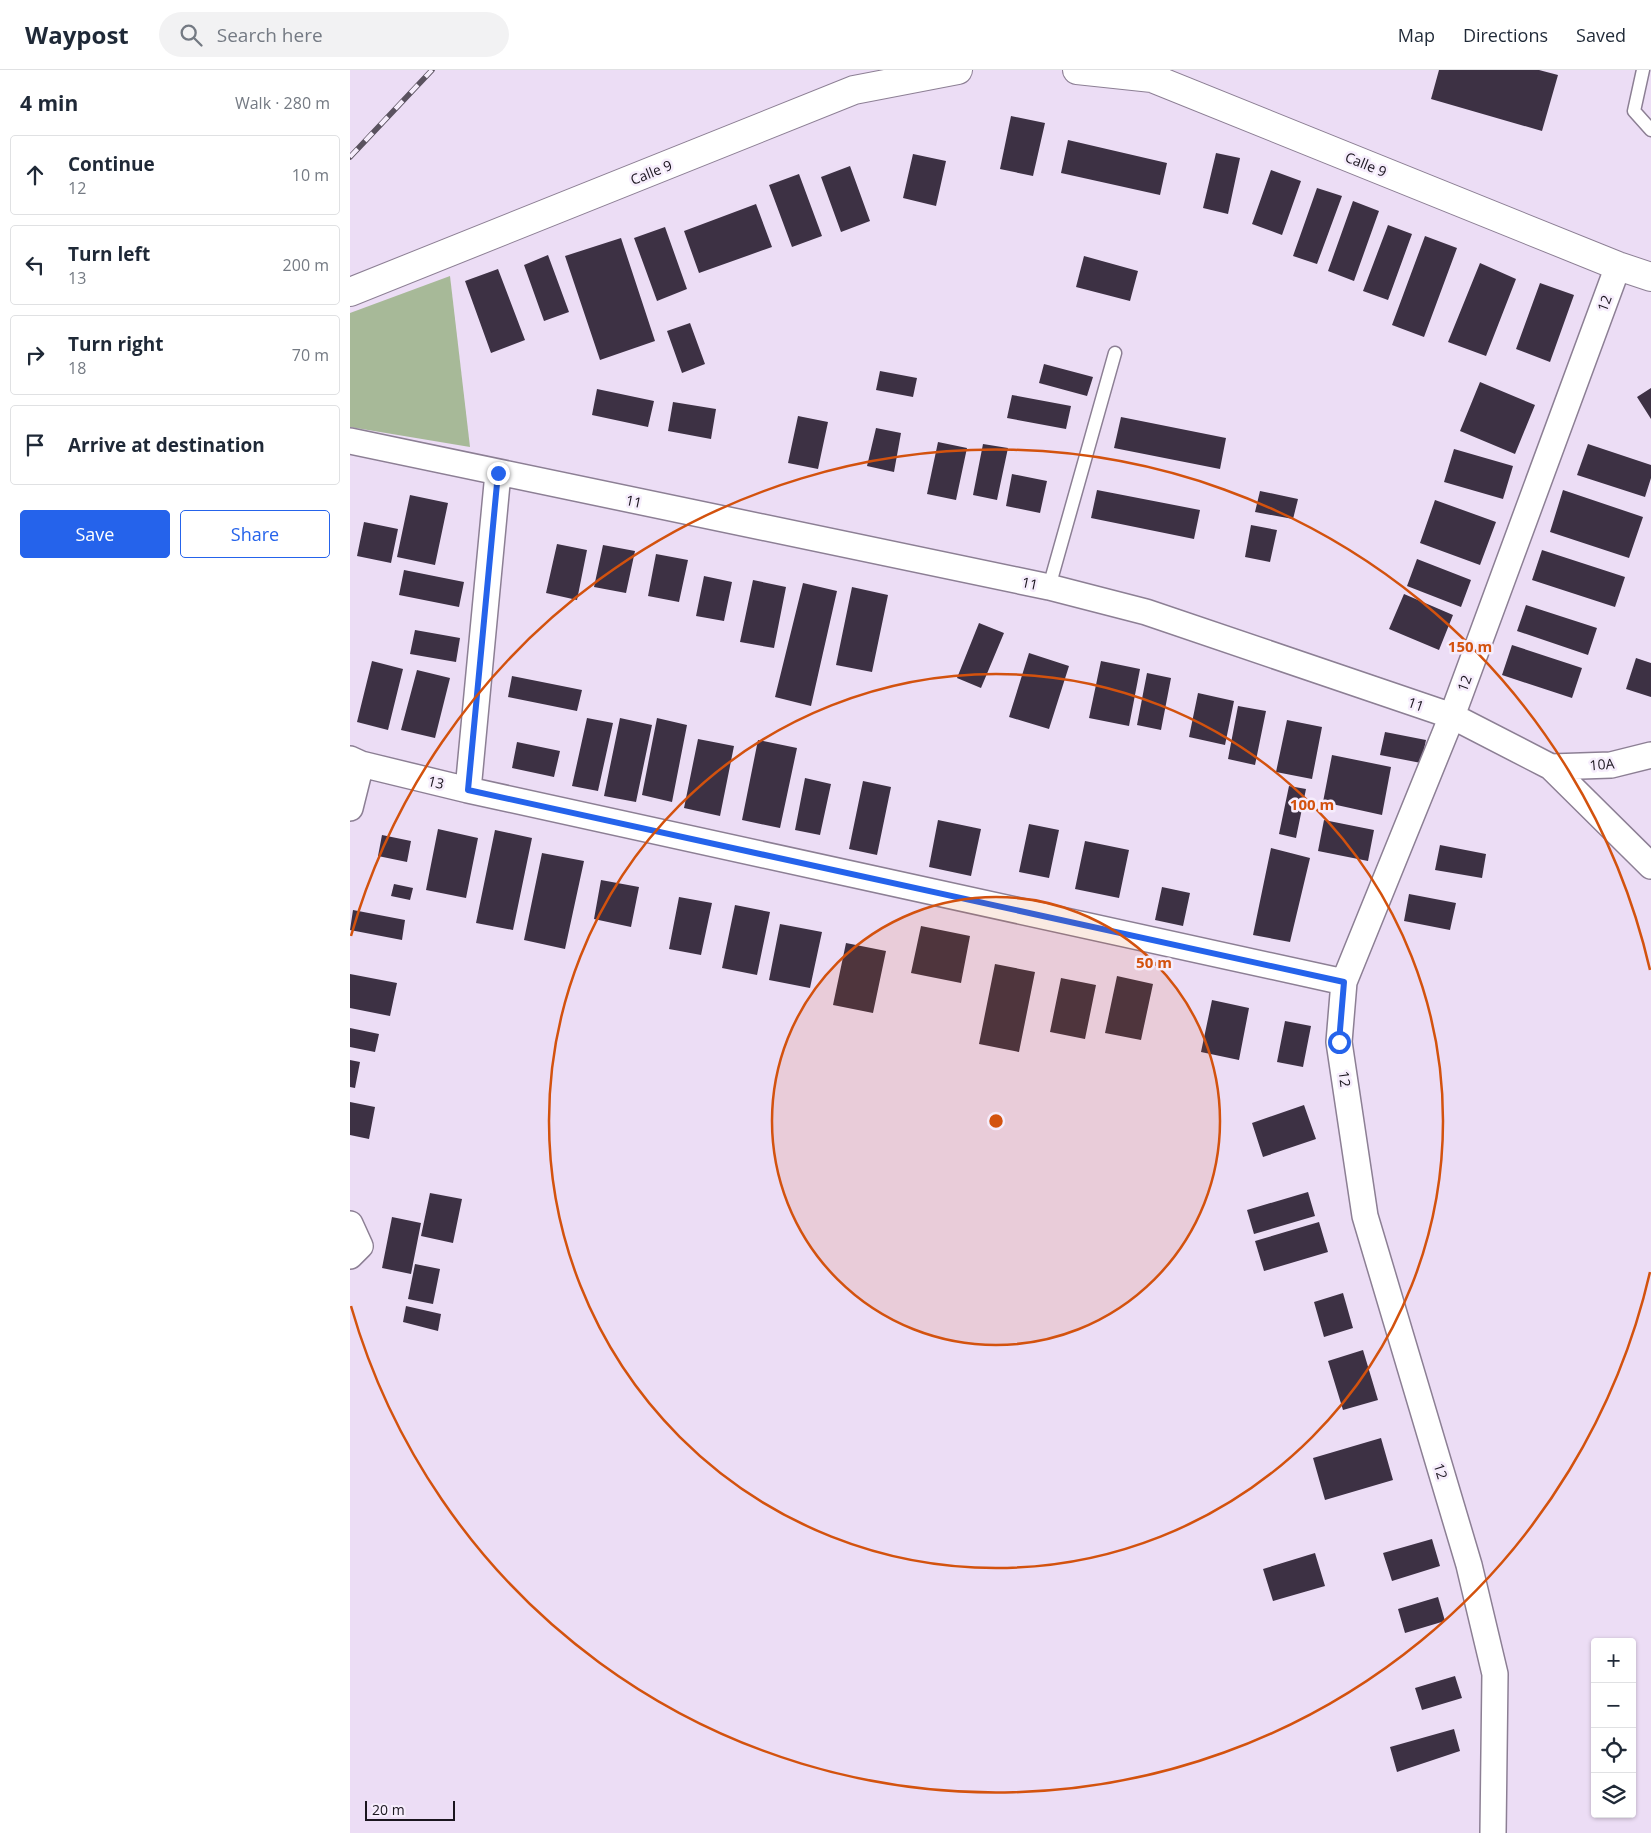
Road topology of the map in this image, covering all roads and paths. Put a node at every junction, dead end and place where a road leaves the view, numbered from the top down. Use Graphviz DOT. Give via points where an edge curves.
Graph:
graph roads {
  1 [pos="958,70"];
  2 [pos="1077,70"];
  3 [pos="1643,70"];
  4 [pos="1153,74"];
  5 [pos="1651,130"];
  6 [pos="1618,266"];
  7 [pos="1651,277"];
  8 [pos="350,292"];
  9 [pos="1115,353"];
  10 [pos="350,442"];
  11 [pos="498,473"];
  12 [pos="1049,587"];
  13 [pos="1452,716"];
  14 [pos="1651,755"];
  15 [pos="356,762"];
  16 [pos="1551,767"];
  17 [pos="468,790"];
  18 [pos="350,808"];
  19 [pos="1651,866"];
  20 [pos="1344,982"];
  21 [pos="350,1224"];
  22 [pos="350,1256"];
  23 [pos="1493,1833"];
  1 -- 8 [label="street, Calle 9" via="854,90"];
  2 -- 4 [label="street, Calle 9"];
  3 -- 5 [label="lane" via="1634,111"];
  4 -- 6 [label="street, Calle 9"];
  6 -- 7 [label="street, Calle 9"];
  6 -- 13 [label="street, 12"];
  9 -- 12 [label="lane"];
  10 -- 11 [label="street, 11"];
  11 -- 12 [label="street, 11"];
  11 -- 17 [label="street"];
  12 -- 13 [label="street, 11" via="1146,612"];
  13 -- 16 [label="street, 11"];
  13 -- 20 [label="street, 12"];
  14 -- 16 [label="street, 10A" via="1610,765"];
  15 -- 17 [label="street, 13"];
  15 -- 18 [label="street"];
  16 -- 19 [label="street, 11"];
  17 -- 20 [label="street, 13"];
  20 -- 23 [label="street, 12" via="1339,1042 1365,1216 1469,1566 1495,1674"];
  21 -- 22 [label="street" via="360,1246"];
}
